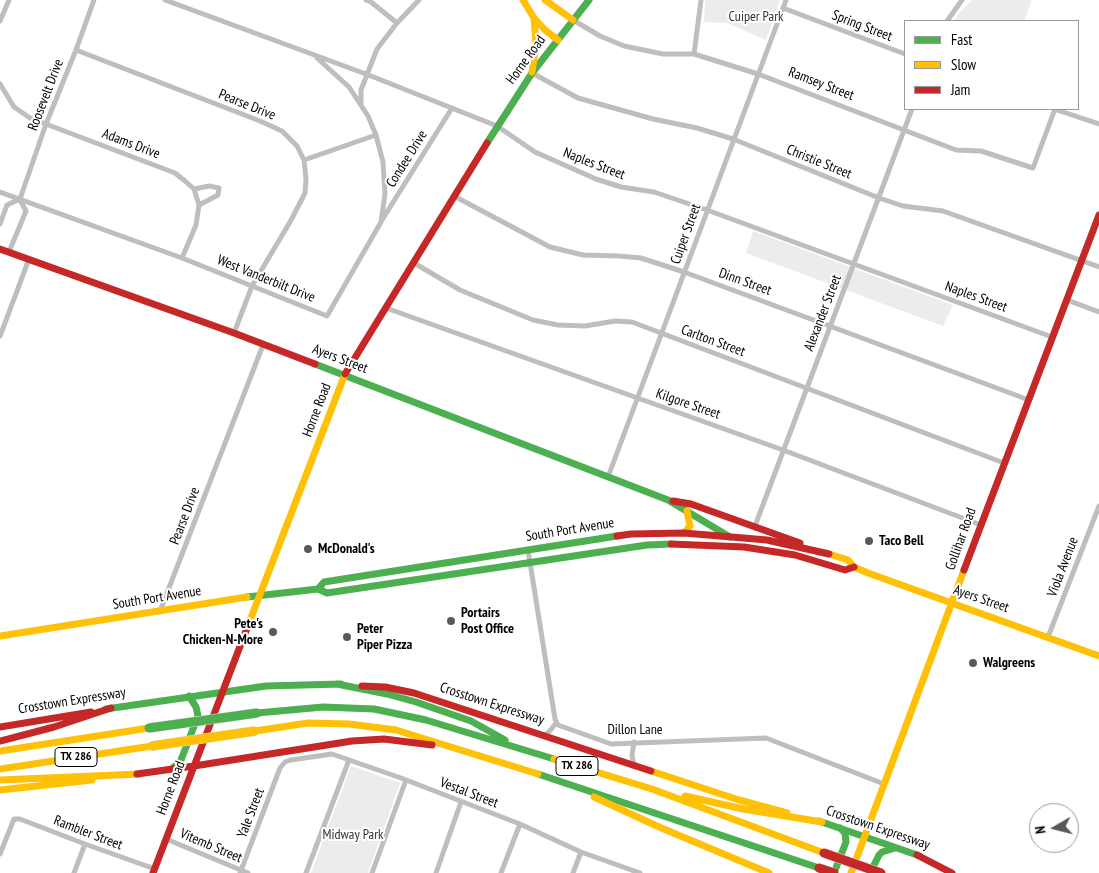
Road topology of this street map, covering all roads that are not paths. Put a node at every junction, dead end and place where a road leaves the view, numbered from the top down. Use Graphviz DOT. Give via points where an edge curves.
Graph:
graph roads {
  1 [pos="9,0"];
  2 [pos="94,0"];
  3 [pos="166,0"];
  4 [pos="366,0"];
  5 [pos="419,0"];
  6 [pos="523,0"];
  7 [pos="545,0"];
  8 [pos="588,0"];
  9 [pos="701,0"];
  10 [pos="786,0"];
  11 [pos="951,0"];
  12 [pos="960,2"];
  13 [pos="783,8"];
  14 [pos="534,18"];
  15 [pos="573,20"];
  16 [pos="948,20"];
  17 [pos="0,22"];
  18 [pos="396,23"];
  19 [pos="558,40"];
  20 [pos="76,50"];
  21 [pos="694,54"];
  22 [pos="904,54"];
  23 [pos="314,56"];
  24 [pos="532,72"];
  25 [pos="366,74"];
  26 [pos="758,74"];
  27 [pos="0,84"];
  28 [pos="361,104"];
  29 [pos="452,108"];
  30 [pos="912,110"];
  31 [pos="1054,110"];
  32 [pos="1057,110"];
  33 [pos="46,124"];
  34 [pos="1099,124"];
  35 [pos="497,126"];
  36 [pos="904,130"];
  37 [pos="376,135"];
  38 [pos="733,139"];
  39 [pos="304,160"];
  40 [pos="194,189"];
  41 [pos="0,192"];
  42 [pos="454,196"];
  43 [pos="878,198"];
  44 [pos="20,200"];
  45 [pos="199,205"];
  46 [pos="707,210"];
  47 [pos="1099,215"];
  48 [pos="381,222"];
  49 [pos="0,224"];
  50 [pos="0,249"];
  51 [pos="9,252"];
  52 [pos="182,258"];
  53 [pos="29,259"];
  54 [pos="1082,261"];
  55 [pos="414,263"];
  56 [pos="853,264"];
  57 [pos="1099,267"];
  58 [pos="684,272"];
  59 [pos="252,286"];
  60 [pos="1067,300"];
  61 [pos="386,308"];
  62 [pos="1099,312"];
  63 [pos="830,326"];
  64 [pos="234,333"];
  65 [pos="661,334"];
  66 [pos="0,336"];
  67 [pos="1052,337"];
  68 [pos="263,345"];
  69 [pos="345,375"];
  70 [pos="808,388"];
  71 [pos="636,398"];
  72 [pos="1028,400"];
  73 [pos="783,450"];
  74 [pos="1004,463"];
  75 [pos="608,477"];
  76 [pos="668,500"];
  77 [pos="1099,506"];
  78 [pos="687,511"];
  79 [pos="981,525"];
  80 [pos="755,526"];
  81 [pos="684,533"];
  82 [pos="730,541"];
  83 [pos="528,550"];
  84 [pos="829,554"];
  85 [pos="530,562"];
  86 [pos="854,567"];
  87 [pos="318,589"];
  88 [pos="259,596"];
  89 [pos="952,604"];
  90 [pos="160,611"];
  91 [pos="0,636"];
  92 [pos="1048,637"];
  93 [pos="1099,656"];
  94 [pos="337,684"];
  95 [pos="223,691"];
  96 [pos="189,696"];
  97 [pos="111,708"];
  98 [pos="556,723"];
  99 [pos="0,727"];
  100 [pos="542,736"];
  101 [pos="0,741"];
  102 [pos="634,742"];
  103 [pos="460,749"];
  104 [pos="523,750"];
  105 [pos="0,751"];
  106 [pos="350,760"];
  107 [pos="285,762"];
  108 [pos="194,766"];
  109 [pos="634,766"];
  110 [pos="0,769"];
  111 [pos="172,769"];
  112 [pos="140,774"];
  113 [pos="555,779"];
  114 [pos="0,780"];
  115 [pos="406,780"];
  116 [pos="884,784"];
  117 [pos="652,789"];
  118 [pos="0,790"];
  119 [pos="462,802"];
  120 [pos="822,822"];
  121 [pos="520,824"];
  122 [pos="840,828"];
  123 [pos="865,836"];
  124 [pos="166,839"];
  125 [pos="85,844"];
  126 [pos="895,848"];
  127 [pos="581,852"];
  128 [pos="0,854"];
  129 [pos="917,856"];
  130 [pos="154,871"];
  131 [pos="240,872"];
  132 [pos="74,873"];
  133 [pos="248,873"];
  134 [pos="306,873"];
  135 [pos="372,873"];
  136 [pos="436,873"];
  137 [pos="501,873"];
  138 [pos="574,873"];
  139 [pos="640,873"];
  140 [pos="769,873"];
  141 [pos="834,873"];
  142 [pos="851,873"];
  143 [pos="870,873"];
  144 [pos="881,873"];
  145 [pos="952,873"];
  146 [pos="958,873"];
  1 -- 17 [label="street"];
  2 -- 20 [label="street, Roosevelt Drive"];
  3 -- 23 [label="street, Naples Street"];
  4 -- 18 [label="street"];
  5 -- 18 [label="street"];
  6 -- 14 [label="main road"];
  7 -- 15 [label="main road, Ramsey Street"];
  8 -- 15 [label="main road, Horne Road"];
  9 -- 21 [label="street"];
  10 -- 13 [label="street, Cuiper Street"];
  11 -- 12 [label="street"];
  12 -- 16 [label="street"];
  13 -- 22 [label="street, Spring Street"];
  13 -- 26 [label="street, Cuiper Street"];
  14 -- 19 [label="main road"];
  14 -- 24 [label="main road" via="536,45"];
  15 -- 19 [label="main road, Horne Road"];
  15 -- 21 [label="street, Ramsey Street" via="624,46 663,54"];
  18 -- 25 [label="street"];
  19 -- 24 [label="main road, Horne Road"];
  20 -- 33 [label="street, Roosevelt Drive"];
  20 -- 39 [label="street, Pearse Drive" via="282,131"];
  21 -- 26 [label="street, Ramsey Street"];
  23 -- 25 [label="street, Naples Street"];
  23 -- 28 [label="street, West Vanderbilt Drive" via="349,87"];
  24 -- 35 [label="main road, Horne Road"];
  24 -- 38 [label="street, Christie Street" via="578,98"];
  25 -- 28 [label="street"];
  25 -- 29 [label="street, Naples Street"];
  26 -- 36 [label="street, Ramsey Street"];
  26 -- 38 [label="street, Cuiper Street"];
  27 -- 33 [label="street, Adams Drive" via="14,107"];
  28 -- 37 [label="street, West Vanderbilt Drive"];
  29 -- 35 [label="street, Naples Street"];
  29 -- 48 [label="street, Condee Drive"];
  30 -- 36 [label="street, Alexander Street"];
  31 -- 36 [label="street, Ramsey Street" via="1033,168 982,151 956,150"];
  32 -- 34 [label="street"];
  33 -- 40 [label="street, Adams Drive" via="175,173"];
  33 -- 44 [label="street, Roosevelt Drive"];
  35 -- 42 [label="main road, Horne Road"];
  35 -- 46 [label="street, Naples Street" via="534,152 596,179 654,192"];
  36 -- 43 [label="street, Alexander Street"];
  37 -- 39 [label="street"];
  37 -- 48 [label="street, West Vanderbilt Drive" via="385,194"];
  38 -- 43 [label="street, Christie Street"];
  38 -- 46 [label="street, Cuiper Street"];
  39 -- 59 [label="street" via="305,193"];
  40 -- 45 [label="street"];
  40 -- 45 [label="street" via="218,188 218,195"];
  41 -- 44 [label="street, West Vanderbilt Drive"];
  42 -- 55 [label="main road, Horne Road"];
  42 -- 58 [label="street, Dinn Street" via="550,247 583,255 641,258"];
  43 -- 54 [label="street, Christie Street" via="903,206 944,211"];
  43 -- 56 [label="street, Alexander Street"];
  44 -- 49 [label="street, Roosevelt Drive" via="7,205"];
  44 -- 51 [label="street, Roosevelt Drive" via="26,211"];
  44 -- 52 [label="street, West Vanderbilt Drive"];
  45 -- 52 [label="street" via="196,225"];
  46 -- 56 [label="street, Naples Street"];
  46 -- 58 [label="street, Cuiper Street"];
  47 -- 54 [label="main road, Gollihar Road"];
  48 -- 59 [label="street, West Vanderbilt Drive" via="327,316"];
  50 -- 51 [label="main road, Ayers Street"];
  51 -- 53 [label="main road, Ayers Street"];
  52 -- 59 [label="street, West Vanderbilt Drive"];
  53 -- 64 [label="main road, Ayers Street"];
  53 -- 66 [label="street"];
  54 -- 57 [label="street, Christie Street"];
  54 -- 60 [label="main road, Gollihar Road"];
  55 -- 61 [label="main road, Horne Road"];
  55 -- 65 [label="street, Carlton Street" via="460,290 533,320 586,326 632,322"];
  56 -- 63 [label="street, Alexander Street"];
  56 -- 67 [label="street, Naples Street"];
  58 -- 63 [label="street, Dinn Street"];
  58 -- 65 [label="street, Cuiper Street"];
  59 -- 64 [label="street"];
  60 -- 62 [label="street"];
  60 -- 67 [label="main road, Gollihar Road"];
  61 -- 69 [label="main road, Horne Road"];
  61 -- 71 [label="street, Kilgore Street"];
  63 -- 70 [label="street, Alexander Street"];
  63 -- 72 [label="street, Dinn Street"];
  64 -- 68 [label="main road, Ayers Street"];
  65 -- 70 [label="street, Carlton Street"];
  65 -- 71 [label="street, Cuiper Street"];
  67 -- 72 [label="main road, Gollihar Road"];
  68 -- 69 [label="main road, Ayers Street"];
  68 -- 90 [label="street, Pearse Drive"];
  69 -- 75 [label="main road, Ayers Street"];
  69 -- 88 [label="main road, Horne Road"];
  70 -- 73 [label="street, Alexander Street"];
  70 -- 74 [label="street, Carlton Street"];
  71 -- 73 [label="street, Kilgore Street"];
  71 -- 75 [label="street, Cuiper Street"];
  72 -- 74 [label="main road, Gollihar Road"];
  73 -- 79 [label="street, Kilgore Street"];
  73 -- 80 [label="street, Alexander Street"];
  74 -- 79 [label="main road, Gollihar Road"];
  75 -- 76 [label="main road, Ayers Street"];
  76 -- 78 [label="main road, Ayers Street"];
  76 -- 80 [label="main road, Ayers Street" via="691,504"];
  77 -- 92 [label="street, Viola Avenue"];
  78 -- 81 [label="main road" via="690,526"];
  78 -- 82 [label="main road, Ayers Street"];
  79 -- 89 [label="main road, Gollihar Road"];
  80 -- 84 [label="main road, Ayers Street"];
  81 -- 82 [label="main road, South Port Avenue"];
  81 -- 83 [label="main road, South Port Avenue" via="631,534"];
  82 -- 84 [label="main road, South Port Avenue" via="767,540"];
  82 -- 85 [label="main road, South Port Avenue" via="648,545"];
  82 -- 86 [label="main road, Ayers Street" via="845,570"];
  83 -- 85 [label="street"];
  83 -- 87 [label="main road, South Port Avenue" via="324,582"];
  84 -- 86 [label="main road, Ayers Street" via="848,560"];
  85 -- 87 [label="main road, South Port Avenue" via="327,593"];
  85 -- 98 [label="street"];
  86 -- 89 [label="main road, Ayers Street"];
  87 -- 88 [label="main road, South Port Avenue"];
  88 -- 90 [label="main road, South Port Avenue"];
  88 -- 95 [label="main road, Horne Road"];
  89 -- 92 [label="main road, Ayers Street"];
  89 -- 116 [label="main road, Gollihar Road"];
  90 -- 91 [label="main road, South Port Avenue"];
  92 -- 93 [label="main road, Ayers Street"];
  94 -- 95 [label="main road, Crosstown Expressway"];
  94 -- 100 [label="main road, Crosstown Expressway" via="385,687 414,693"];
  94 -- 104 [label="main road" via="416,702 471,721"];
  95 -- 96 [label="main road, Crosstown Expressway"];
  95 -- 108 [label="main road, Horne Road"];
  96 -- 97 [label="main road, Crosstown Expressway"];
  96 -- 111 [label="main road" via="198,716 181,760"];
  97 -- 99 [label="main road, Crosstown Expressway"];
  97 -- 101 [label="main road"];
  98 -- 100 [label="street"];
  98 -- 102 [label="street, Dillon Lane" via="605,743"];
  100 -- 109 [label="main road, Crosstown Expressway"];
  102 -- 109 [label="street"];
  102 -- 116 [label="street, Dillon Lane" via="766,738"];
  103 -- 108 [label="main road" via="384,739 352,741"];
  103 -- 110 [label="main road, TX 286, bridge" via="396,730 308,723"];
  103 -- 113 [label="main road, TX 286"];
  104 -- 105 [label="main road, TX 286, bridge" via="426,720 374,709 323,708 257,713"];
  104 -- 117 [label="main road, TX 286"];
  106 -- 107 [label="street, Vestal Street" via="332,754"];
  106 -- 115 [label="street, Vestal Street"];
  106 -- 134 [label="street"];
  107 -- 131 [label="street, Yale Street"];
  108 -- 111 [label="main road"];
  108 -- 124 [label="main road, Horne Road"];
  109 -- 120 [label="main road, Crosstown Expressway" via="739,800"];
  111 -- 112 [label="main road"];
  112 -- 114 [label="main road"];
  112 -- 118 [label="main road"];
  113 -- 140 [label="main road" via="658,827"];
  113 -- 141 [label="main road, TX 286, bridge"];
  115 -- 119 [label="street, Vestal Street"];
  115 -- 135 [label="street"];
  116 -- 123 [label="main road, Gollihar Road"];
  117 -- 120 [label="main road"];
  117 -- 144 [label="main road, TX 286, bridge"];
  119 -- 121 [label="street, Vestal Street"];
  119 -- 136 [label="street"];
  120 -- 122 [label="main road, Crosstown Expressway"];
  121 -- 127 [label="street, Vestal Street"];
  121 -- 137 [label="street"];
  122 -- 123 [label="main road, Crosstown Expressway"];
  122 -- 141 [label="main road" via="845,833 846,842"];
  123 -- 126 [label="main road, Crosstown Expressway"];
  123 -- 142 [label="main road, Gollihar Road"];
  124 -- 130 [label="main road, Horne Road"];
  124 -- 131 [label="street, Vitemb Street"];
  125 -- 128 [label="street, Rambler Street" via="14,819"];
  125 -- 130 [label="street, Rambler Street"];
  125 -- 132 [label="street"];
  126 -- 129 [label="main road, Crosstown Expressway"];
  126 -- 143 [label="main road" via="882,852"];
  127 -- 138 [label="street"];
  127 -- 139 [label="street, Vestal Street"];
  129 -- 145 [label="main road"];
  129 -- 146 [label="main road, Crosstown Expressway"];
  131 -- 133 [label="street, Vitemb Street"];
}
